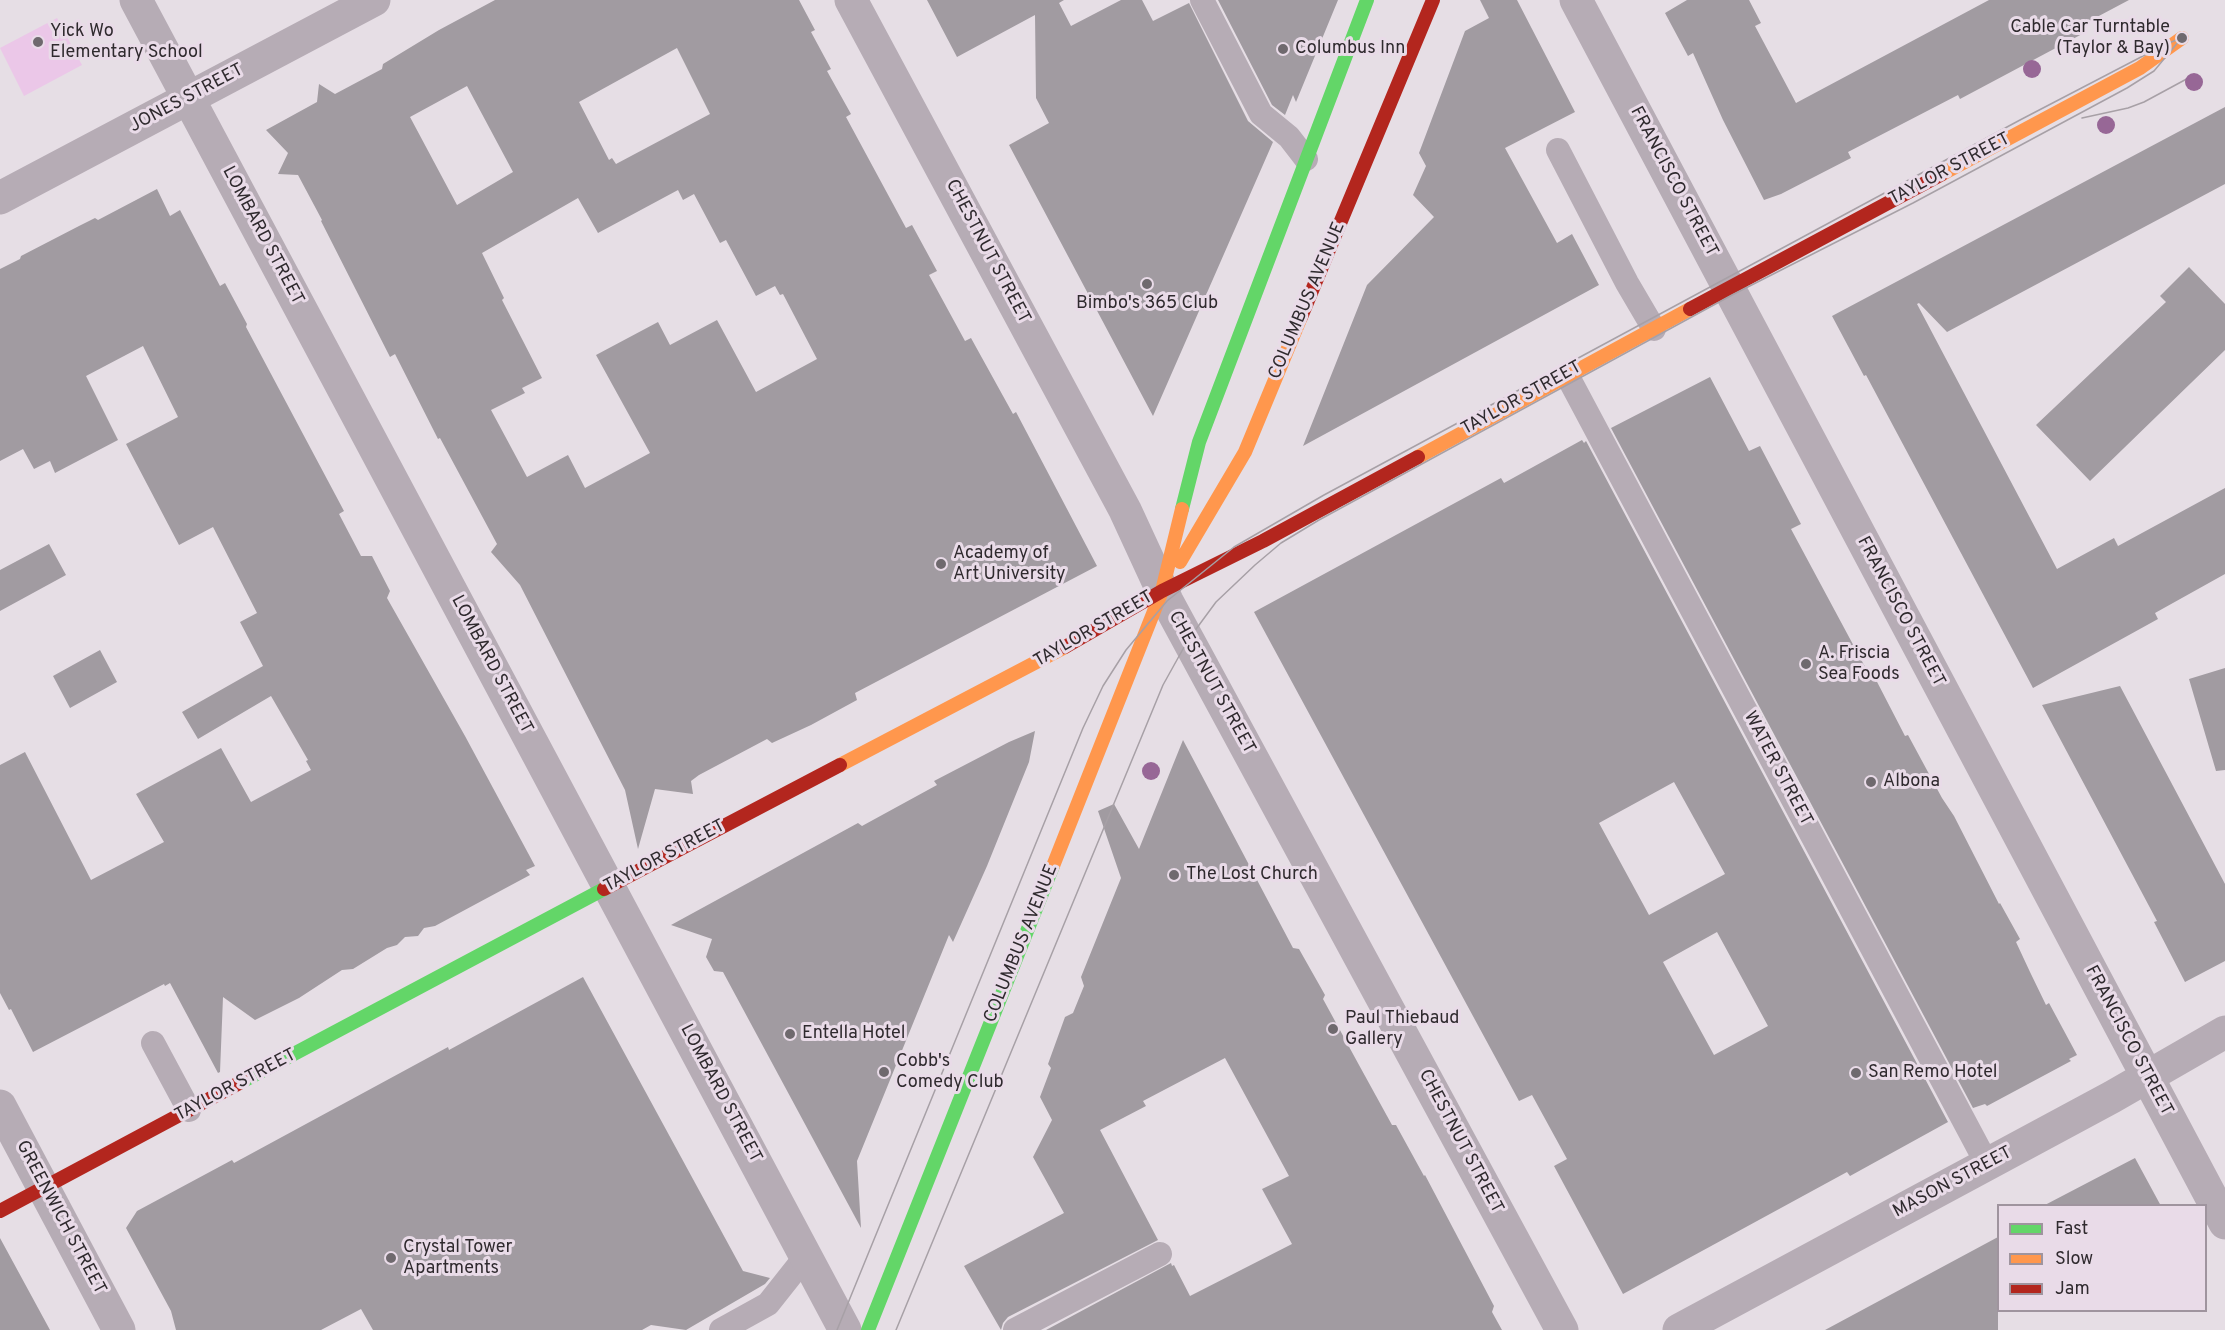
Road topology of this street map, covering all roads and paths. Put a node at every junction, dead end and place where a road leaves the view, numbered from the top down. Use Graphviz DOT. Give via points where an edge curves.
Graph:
graph roads {
  1 [pos="136,0"];
  2 [pos="374,0"];
  3 [pos="851,0"];
  4 [pos="1202,0"];
  5 [pos="1367,0"];
  6 [pos="1433,0"];
  7 [pos="1576,0"];
  8 [pos="2182,38"];
  9 [pos="188,98"];
  10 [pos="1558,150"];
  11 [pos="1306,159"];
  12 [pos="0,198"];
  13 [pos="1729,288"];
  14 [pos="1654,329"];
  15 [pos="1567,375"];
  16 [pos="1162,591"];
  17 [pos="609,886"];
  18 [pos="2225,1032"];
  19 [pos="153,1043"];
  20 [pos="2147,1077"];
  21 [pos="0,1106"];
  22 [pos="189,1110"];
  23 [pos="1987,1164"];
  24 [pos="44,1188"];
  25 [pos="0,1211"];
  26 [pos="2225,1223"];
  27 [pos="1160,1254"];
  28 [pos="806,1256"];
  29 [pos="119,1330"];
  30 [pos="720,1330"];
  31 [pos="845,1330"];
  32 [pos="868,1330"];
  33 [pos="1015,1330"];
  34 [pos="1562,1330"];
  35 [pos="1678,1330"];
  1 -- 9 [label="street, LOMBARD STREET"];
  2 -- 9 [label="street, JONES STREET"];
  3 -- 16 [label="street, CHESTNUT STREET" via="1125,510"];
  4 -- 11 [label="lane" via="1261,114 1289,137"];
  5 -- 11 [label="street, COLUMBUS AVENUE"];
  6 -- 16 [label="street, COLUMBUS AVENUE" via="1245,452"];
  7 -- 13 [label="street, FRANCISCO STREET"];
  8 -- 13 [label="street, TAYLOR STREET" via="2140,68"];
  9 -- 12 [label="street, JONES STREET"];
  9 -- 17 [label="street, LOMBARD STREET"];
  10 -- 14 [label="lane"];
  11 -- 16 [label="street, COLUMBUS AVENUE" via="1199,442"];
  13 -- 14 [label="street, TAYLOR STREET"];
  13 -- 20 [label="street, FRANCISCO STREET"];
  14 -- 15 [label="street, TAYLOR STREET"];
  15 -- 16 [label="street, TAYLOR STREET" via="1263,541"];
  15 -- 23 [label="lane, WATER STREET"];
  16 -- 17 [label="street, TAYLOR STREET" via="1064,649"];
  16 -- 32 [label="street, COLUMBUS AVENUE"];
  16 -- 34 [label="street, CHESTNUT STREET"];
  17 -- 22 [label="street, TAYLOR STREET"];
  17 -- 28 [label="street, LOMBARD STREET"];
  18 -- 20 [label="street, MASON STREET"];
  19 -- 22 [label="lane"];
  20 -- 23 [label="street, MASON STREET"];
  20 -- 26 [label="street, FRANCISCO STREET"];
  21 -- 24 [label="street, GREENWICH STREET"];
  22 -- 24 [label="street, TAYLOR STREET"];
  23 -- 35 [label="street, MASON STREET"];
  24 -- 25 [label="street, TAYLOR STREET"];
  24 -- 29 [label="street, GREENWICH STREET"];
  27 -- 33 [label="lane"];
  28 -- 30 [label="lane" via="768,1304"];
  28 -- 31 [label="street, LOMBARD STREET"];
}
